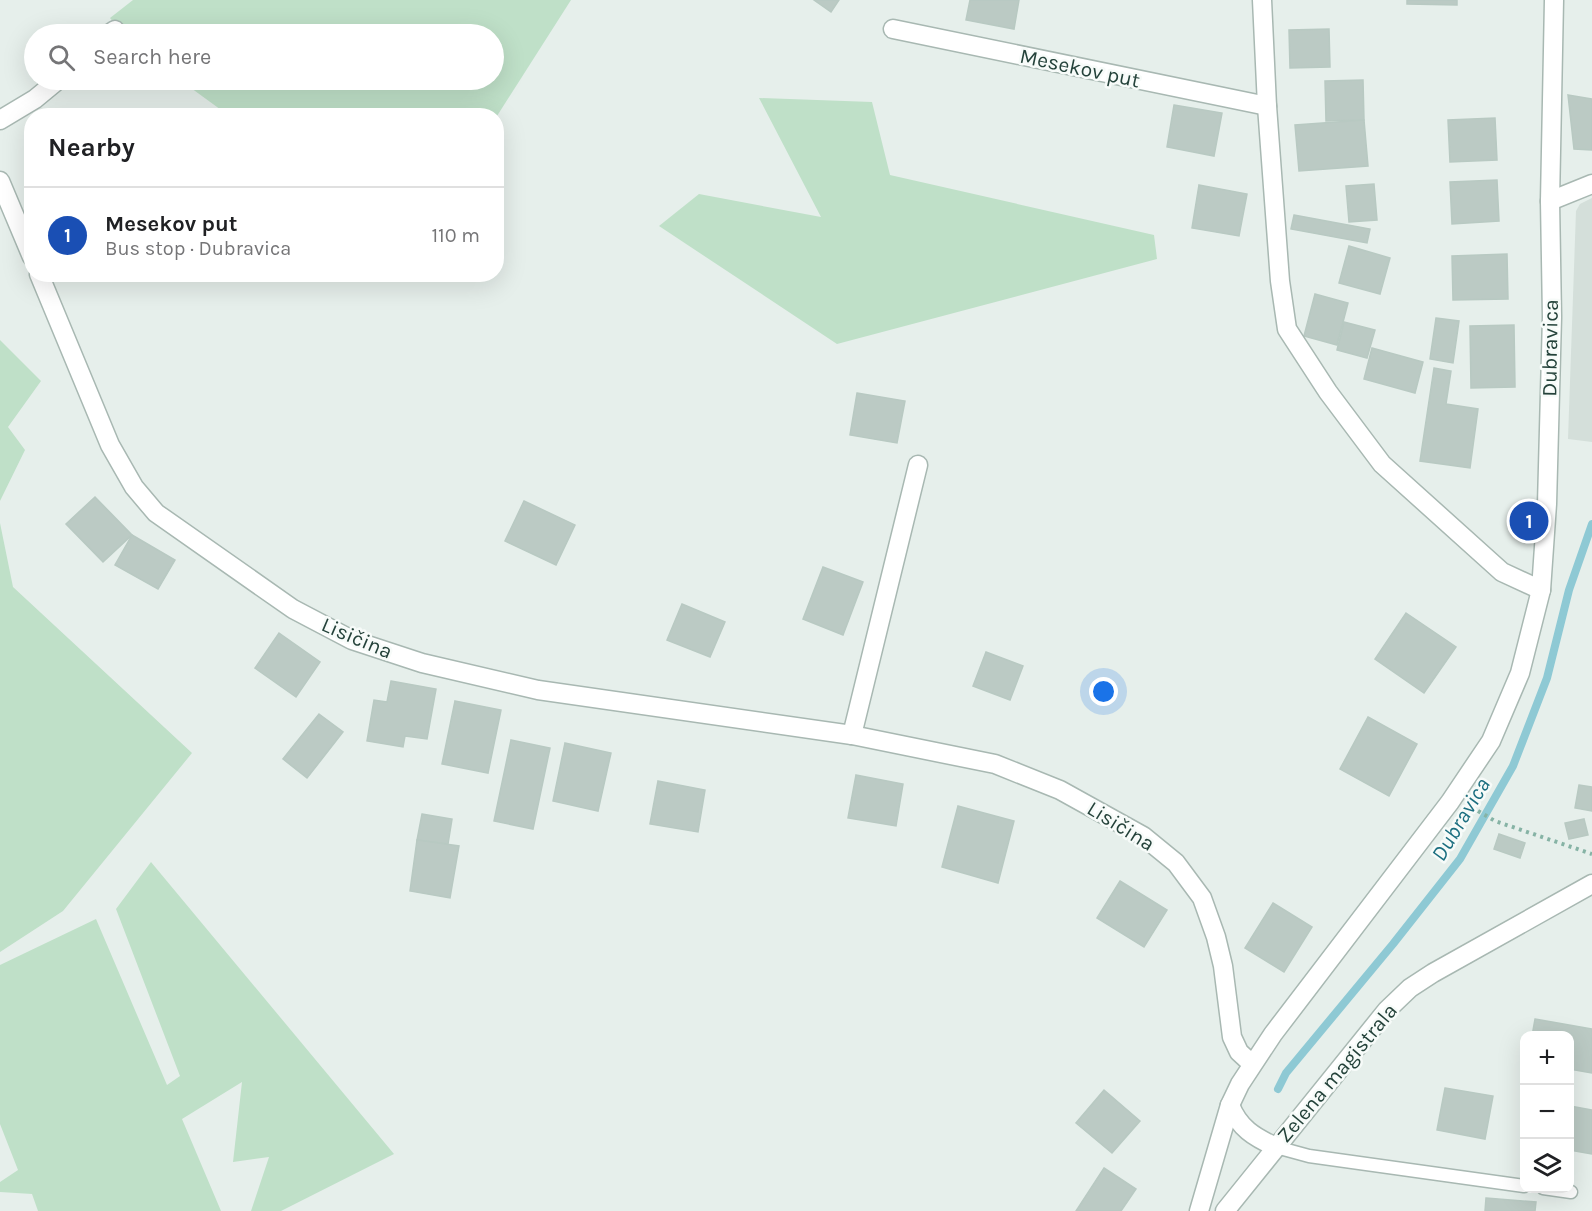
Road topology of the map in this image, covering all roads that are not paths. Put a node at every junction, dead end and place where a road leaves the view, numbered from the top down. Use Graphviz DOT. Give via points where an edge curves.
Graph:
graph roads {
  1 [pos="1262,0"];
  2 [pos="1554,0"];
  3 [pos="893,29"];
  4 [pos="45,90"];
  5 [pos="1267,106"];
  6 [pos="0,120"];
  7 [pos="0,182"];
  8 [pos="1592,183"];
  9 [pos="1550,201"];
  10 [pos="24,238"];
  11 [pos="42,282"];
  12 [pos="918,465"];
  13 [pos="1540,590"];
  14 [pos="852,735"];
  15 [pos="1592,884"];
  16 [pos="1252,1064"];
  17 [pos="1230,1105"];
  18 [pos="1276,1147"];
  19 [pos="1520,1185"];
  20 [pos="1199,1211"];
  21 [pos="1225,1211"];
  1 -- 5 [label="street"];
  2 -- 9 [label="street, Dubravica"];
  3 -- 5 [label="street, Mesekov put"];
  4 -- 6 [label="street"];
  5 -- 13 [label="street" via="1287,329 1382,464 1502,572"];
  7 -- 10 [label="street"];
  8 -- 9 [label="street"];
  9 -- 13 [label="street, Dubravica" via="1548,481"];
  11 -- 14 [label="street, Lisičina" via="110,445 134,487 156,513 293,609 352,640 422,663 538,690"];
  12 -- 14 [label="street"];
  13 -- 16 [label="street, Dubravica" via="1520,673 1491,741 1450,802"];
  14 -- 16 [label="street, Lisičina" via="995,764 1060,790 1143,836 1176,863 1202,898 1223,966 1232,1037 1239,1052"];
  15 -- 18 [label="street, Zelena magistrala" via="1410,988 1386,1010"];
  16 -- 17 [label="street, Dubravica"];
  17 -- 18 [label="street" via="1245,1128"];
  17 -- 20 [label="street, Dubravica"];
  18 -- 19 [label="lane" via="1319,1158"];
  18 -- 21 [label="street, Zelena magistrala"];
}
